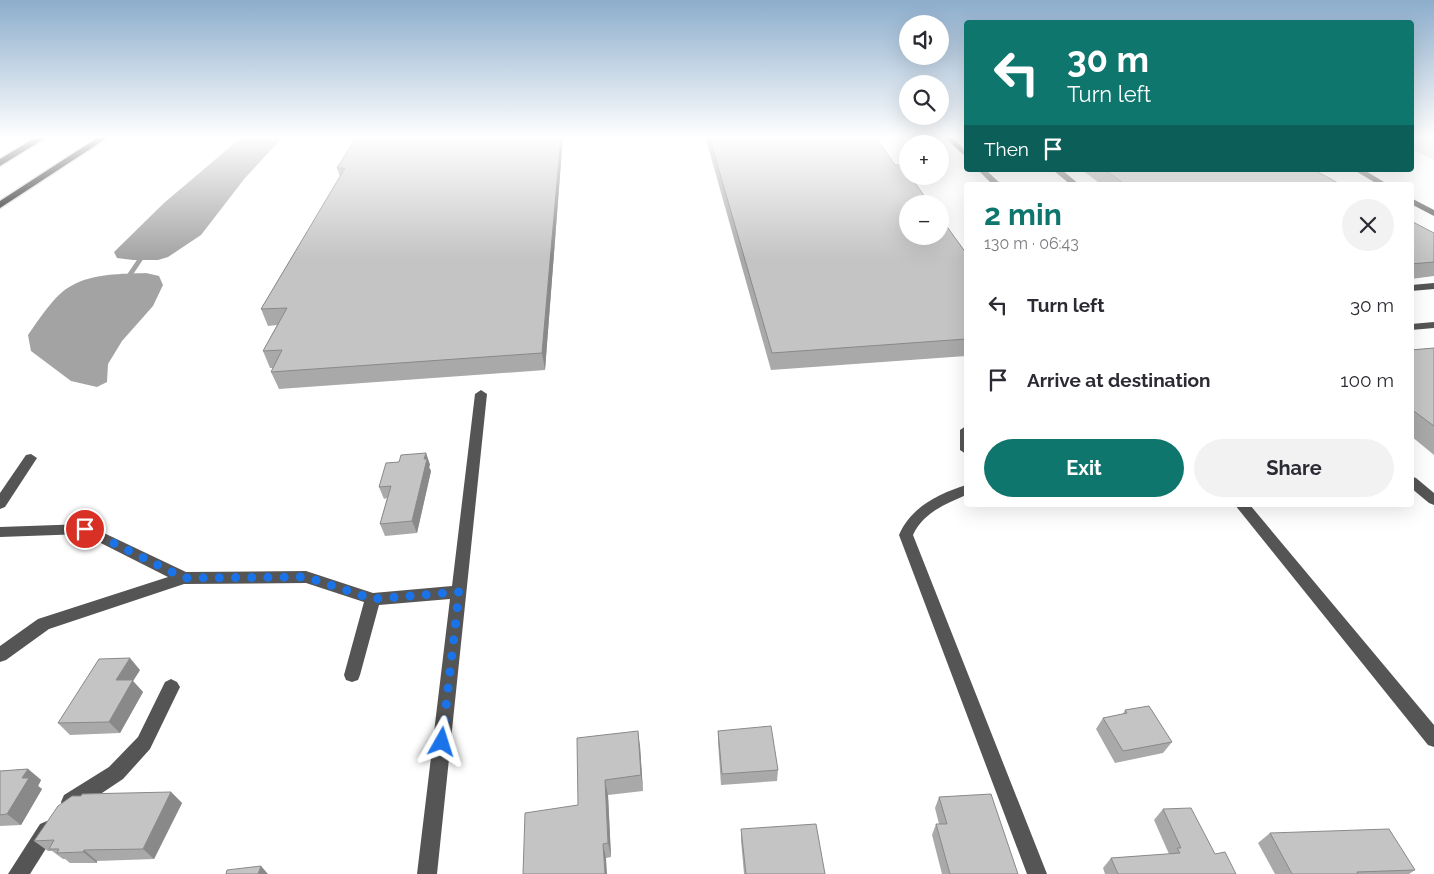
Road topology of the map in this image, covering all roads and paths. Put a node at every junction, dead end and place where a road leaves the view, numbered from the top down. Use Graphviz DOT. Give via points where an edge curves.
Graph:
graph roads {
  1 [pos="42,177"];
  2 [pos="1414,202"];
  3 [pos="0,204"];
  4 [pos="1434,213"];
  5 [pos="1434,286"];
  6 [pos="1414,288"];
  7 [pos="1434,326"];
  8 [pos="1414,327"];
  9 [pos="481,394"];
  10 [pos="31,458"];
  11 [pos="1414,483"];
  12 [pos="964,491"];
  13 [pos="1434,500"];
  14 [pos="0,504"];
  15 [pos="1244,507"];
  16 [pos="0,532"];
  17 [pos="184,578"];
  18 [pos="459,592"];
  19 [pos="373,599"];
  20 [pos="0,655"];
  21 [pos="352,675"];
  22 [pos="171,687"];
  23 [pos="1434,739"];
  24 [pos="18,874"];
  25 [pos="427,874"];
  26 [pos="1037,874"];
  1 -- 3 [label="highway"];
  2 -- 4 [label="street"];
  5 -- 6 [label="street"];
  7 -- 8 [label="street"];
  9 -- 18 [label="street"];
  10 -- 14 [label="street"];
  11 -- 13 [label="street"];
  12 -- 26 [label="street" via="929,506 909,526 906,535"];
  15 -- 23 [label="street"];
  16 -- 17 [label="street" via="85,529"];
  17 -- 19 [label="street" via="306,577"];
  17 -- 20 [label="street" via="44,624"];
  18 -- 19 [label="street"];
  18 -- 25 [label="street"];
  19 -- 21 [label="street"];
  22 -- 24 [label="street" via="144,743 116,773 63,808"];
}
